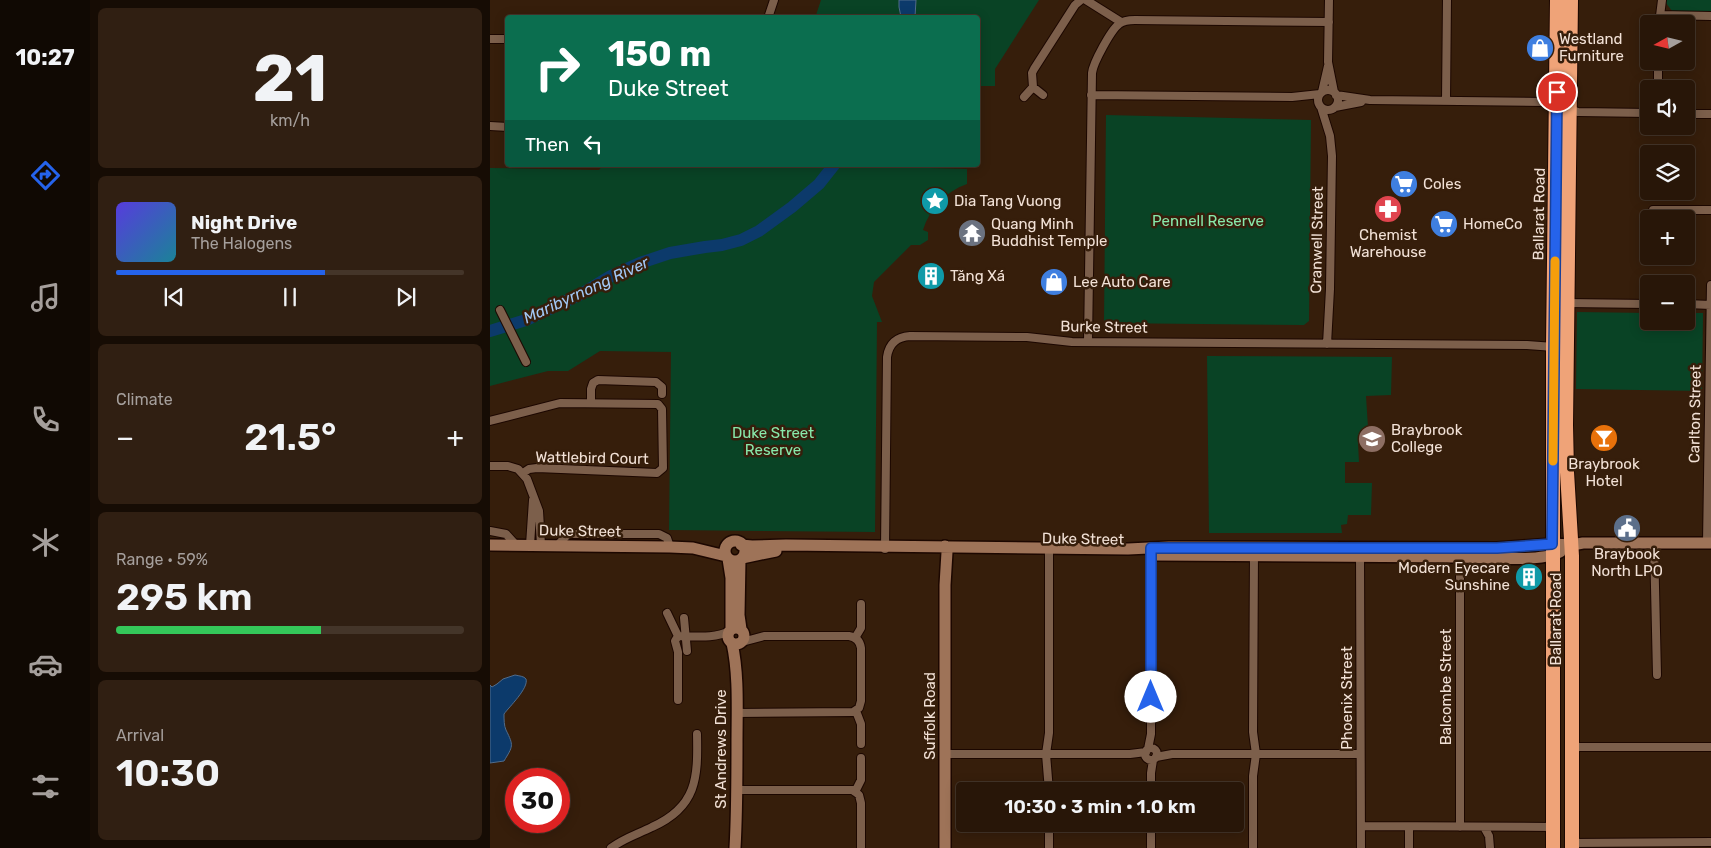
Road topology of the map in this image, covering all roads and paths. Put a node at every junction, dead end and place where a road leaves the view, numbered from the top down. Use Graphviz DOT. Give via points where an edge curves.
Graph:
graph roads {
  1 [pos="774,0"];
  2 [pos="1081,0"];
  3 [pos="1086,0"];
  4 [pos="1329,0"];
  5 [pos="1447,0"];
  6 [pos="1557,0"];
  7 [pos="1571,0"];
  8 [pos="1662,0"];
  9 [pos="769,15"];
  10 [pos="1660,15"];
  11 [pos="1695,16"];
  12 [pos="1711,16"];
  13 [pos="1121,22"];
  14 [pos="1329,22"];
  15 [pos="490,39"];
  16 [pos="505,39"];
  17 [pos="1328,62"];
  18 [pos="1033,87"];
  19 [pos="1321,93"];
  20 [pos="1335,94"];
  21 [pos="1091,95"];
  22 [pos="1043,96"];
  23 [pos="1024,97"];
  24 [pos="1292,98"];
  25 [pos="1370,100"];
  26 [pos="1446,100"];
  27 [pos="1320,106"];
  28 [pos="1563,107"];
  29 [pos="1334,108"];
  30 [pos="1640,113"];
  31 [pos="1695,114"];
  32 [pos="1711,114"];
  33 [pos="490,126"];
  34 [pos="505,127"];
  35 [pos="1330,136"];
  36 [pos="1695,210"];
  37 [pos="1711,210"];
  38 [pos="1711,285"];
  39 [pos="1567,303"];
  40 [pos="1640,304"];
  41 [pos="1695,304"];
  42 [pos="1711,305"];
  43 [pos="500,310"];
  44 [pos="1088,342"];
  45 [pos="1558,343"];
  46 [pos="1327,344"];
  47 [pos="1527,345"];
  48 [pos="526,362"];
  49 [pos="662,394"];
  50 [pos="591,403"];
  51 [pos="490,421"];
  52 [pos="490,466"];
  53 [pos="523,474"];
  54 [pos="490,531"];
  55 [pos="1654,543"];
  56 [pos="1709,543"];
  57 [pos="728,544"];
  58 [pos="742,544"];
  59 [pos="490,545"];
  60 [pos="516,545"];
  61 [pos="535,545"];
  62 [pos="1572,545"];
  63 [pos="670,547"];
  64 [pos="885,549"];
  65 [pos="945,550"];
  66 [pos="1552,550"];
  67 [pos="1049,551"];
  68 [pos="1254,551"];
  69 [pos="1151,552"];
  70 [pos="1360,553"];
  71 [pos="1460,553"];
  72 [pos="734,558"];
  73 [pos="861,604"];
  74 [pos="667,613"];
  75 [pos="684,618"];
  76 [pos="682,636"];
  77 [pos="736,636"];
  78 [pos="855,638"];
  79 [pos="687,651"];
  80 [pos="1657,675"];
  81 [pos="678,700"];
  82 [pos="856,711"];
  83 [pos="737,713"];
  84 [pos="698,734"];
  85 [pos="861,744"];
  86 [pos="1573,747"];
  87 [pos="1711,747"];
  88 [pos="945,754"];
  89 [pos="1049,754"];
  90 [pos="1151,754"];
  91 [pos="1253,754"];
  92 [pos="1360,754"];
  93 [pos="861,758"];
  94 [pos="1049,782"];
  95 [pos="1150,782"];
  96 [pos="736,790"];
  97 [pos="855,792"];
  98 [pos="736,826"];
  99 [pos="1361,826"];
  100 [pos="1410,827"];
  101 [pos="1460,827"];
  102 [pos="1484,827"];
  103 [pos="1553,827"];
  104 [pos="1049,832"];
  105 [pos="1151,832"];
  106 [pos="1711,842"];
  107 [pos="1572,846"];
  108 [pos="611,848"];
  109 [pos="735,848"];
  110 [pos="739,848"];
  111 [pos="861,848"];
  112 [pos="945,848"];
  113 [pos="1049,848"];
  114 [pos="1151,848"];
  115 [pos="1254,848"];
  116 [pos="1361,848"];
  117 [pos="1409,848"];
  118 [pos="1490,848"];
  119 [pos="1553,848"];
  1 -- 9 [label="street"];
  2 -- 18 [label="street" via="1034,69"];
  3 -- 13 [label="street"];
  4 -- 14 [label="street"];
  5 -- 26 [label="street"];
  6 -- 28 [label="highway, Ballarat Road"];
  7 -- 28 [label="highway, Ballarat Road"];
  8 -- 10 [label="street"];
  11 -- 12 [label="street"];
  13 -- 14 [label="street"];
  13 -- 21 [label="street" via="1094,62"];
  14 -- 17 [label="street"];
  15 -- 16 [label="street"];
  17 -- 19 [label="street"];
  17 -- 20 [label="street"];
  18 -- 22 [label="street"];
  18 -- 23 [label="street"];
  19 -- 20 [label="street" via="1328,90"];
  19 -- 24 [label="street"];
  19 -- 27 [label="street"];
  20 -- 25 [label="street"];
  20 -- 29 [label="street" via="1338,100"];
  21 -- 24 [label="street"];
  21 -- 44 [label="street"];
  24 -- 27 [label="street"];
  25 -- 26 [label="street"];
  25 -- 29 [label="street"];
  26 -- 28 [label="street" via="1545,102"];
  27 -- 29 [label="street" via="1326,110"];
  27 -- 35 [label="street, Cranwell Street"];
  28 -- 30 [label="street" via="1578,112"];
  28 -- 39 [label="highway, Ballarat Road"];
  28 -- 45 [label="highway, Ballarat Road"];
  29 -- 35 [label="street, Cranwell Street"];
  31 -- 32 [label="street"];
  33 -- 34 [label="street"];
  35 -- 46 [label="street, Cranwell Street"];
  36 -- 37 [label="street"];
  38 -- 42 [label="street, Carlton Street"];
  39 -- 40 [label="street"];
  39 -- 45 [label="highway, Ballarat Road"];
  41 -- 42 [label="street"];
  42 -- 56 [label="street, Carlton Street"];
  43 -- 48 [label="street"];
  44 -- 46 [label="street, Burke Street"];
  44 -- 64 [label="street, Burke Street" via="1027,337 910,336 893,342 887,357"];
  45 -- 47 [label="street, Burke Street"];
  45 -- 47 [label="street, Burke Street"];
  45 -- 62 [label="highway, Ballarat Road"];
  45 -- 66 [label="highway, Ballarat Road"];
  46 -- 47 [label="street, Burke Street"];
  49 -- 50 [label="street" via="662,387 656,382 598,380 591,389"];
  50 -- 51 [label="street, Wattlebird Court" via="560,403"];
  50 -- 53 [label="street, Wattlebird Court" via="658,404 663,413 663,468 657,473 537,468"];
  52 -- 53 [label="street" via="508,466"];
  53 -- 61 [label="street" via="533,498"];
  54 -- 60 [label="street" via="506,534"];
  55 -- 56 [label="street, Duke Street"];
  55 -- 62 [label="street, Duke Street"];
  55 -- 80 [label="street"];
  57 -- 58 [label="street"];
  57 -- 63 [label="street, Duke Street"];
  57 -- 72 [label="street" via="725,550"];
  58 -- 64 [label="street, Duke Street"];
  58 -- 72 [label="street" via="744,552"];
  59 -- 60 [label="street, Duke Street"];
  60 -- 61 [label="street, Duke Street"];
  61 -- 63 [label="street, Duke Street"];
  62 -- 66 [label="street, Duke Street"];
  62 -- 86 [label="highway, Ballarat Road"];
  63 -- 72 [label="street, Duke Street" via="693,548"];
  64 -- 65 [label="street, Duke Street"];
  64 -- 72 [label="street, Duke Street" via="777,551"];
  65 -- 67 [label="street, Duke Street"];
  65 -- 88 [label="street, Suffolk Road"];
  66 -- 71 [label="street, Duke Street" via="1516,558"];
  66 -- 103 [label="highway, Ballarat Road"];
  67 -- 69 [label="street, Duke Street"];
  67 -- 89 [label="street"];
  68 -- 69 [label="street, Duke Street"];
  68 -- 70 [label="street, Duke Street"];
  68 -- 91 [label="street"];
  69 -- 90 [label="street"];
  70 -- 71 [label="street, Duke Street"];
  70 -- 92 [label="street, Phoenix Street"];
  71 -- 101 [label="street, Balcombe Street"];
  72 -- 77 [label="street, St Andrews Drive" via="739,615"];
  73 -- 78 [label="street" via="861,628"];
  74 -- 76 [label="street"];
  75 -- 76 [label="street"];
  76 -- 77 [label="street"];
  76 -- 79 [label="street"];
  76 -- 81 [label="street" via="675,641"];
  77 -- 78 [label="street"];
  77 -- 83 [label="street, St Andrews Drive"];
  78 -- 82 [label="street" via="861,648 861,705"];
  82 -- 83 [label="street"];
  82 -- 85 [label="street" via="861,724"];
  83 -- 96 [label="street, St Andrews Drive"];
  84 -- 108 [label="street" via="697,774 689,796 664,822"];
  86 -- 87 [label="street"];
  86 -- 107 [label="highway, Ballarat Road"];
  88 -- 89 [label="street"];
  88 -- 112 [label="street, Suffolk Road"];
  89 -- 90 [label="street"];
  89 -- 94 [label="street"];
  90 -- 91 [label="street"];
  90 -- 95 [label="street"];
  91 -- 92 [label="street"];
  91 -- 115 [label="street"];
  92 -- 99 [label="street, Phoenix Street"];
  93 -- 97 [label="street" via="861,780"];
  96 -- 97 [label="street"];
  96 -- 98 [label="street, St Andrews Drive"];
  97 -- 111 [label="street" via="861,803"];
  98 -- 109 [label="street, St Andrews Drive"];
  98 -- 110 [label="street, St Andrews Drive"];
  99 -- 100 [label="street"];
  99 -- 116 [label="street, Phoenix Street"];
  100 -- 101 [label="street"];
  100 -- 117 [label="street"];
  101 -- 102 [label="street"];
  102 -- 103 [label="street"];
  102 -- 118 [label="street"];
  103 -- 119 [label="highway, Ballarat Road"];
  104 -- 113 [label="street"];
  105 -- 114 [label="street"];
  106 -- 107 [label="street"];
}
